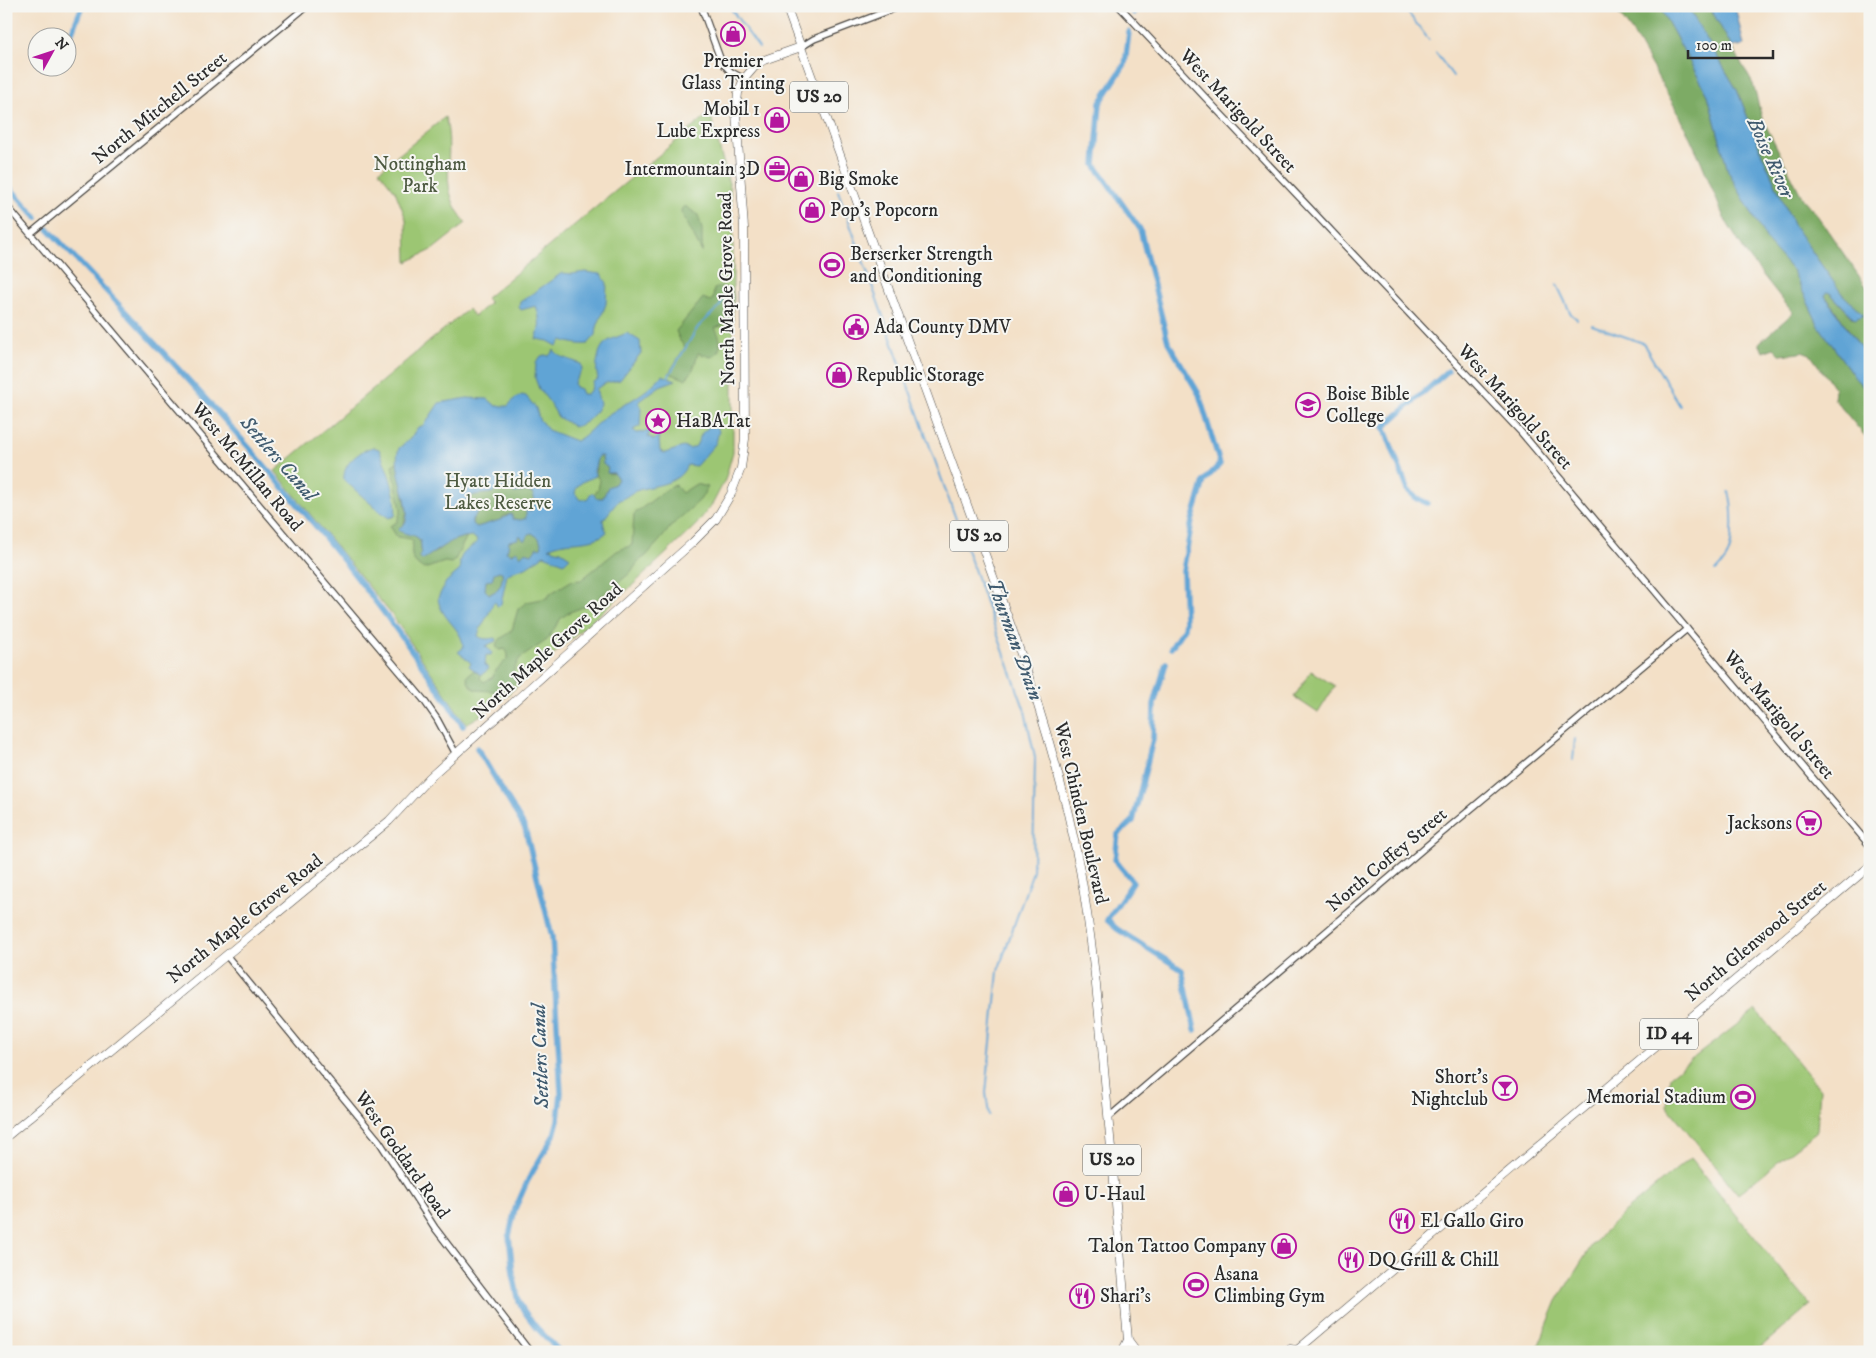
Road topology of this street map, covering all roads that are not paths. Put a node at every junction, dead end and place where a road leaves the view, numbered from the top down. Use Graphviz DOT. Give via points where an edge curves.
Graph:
graph roads {
  1 [pos="307,6"];
  2 [pos="701,6"];
  3 [pos="786,6"];
  4 [pos="901,6"];
  5 [pos="1118,6"];
  6 [pos="801,47"];
  7 [pos="744,79"];
  8 [pos="6,205"];
  9 [pos="32,233"];
  10 [pos="1687,629"];
  11 [pos="456,754"];
  12 [pos="1870,846"];
  13 [pos="1870,866"];
  14 [pos="226,956"];
  15 [pos="1108,1117"];
  16 [pos="6,1137"];
  17 [pos="1128,1340"];
  18 [pos="1298,1349"];
  19 [pos="530,1352"];
  20 [pos="1124,1352"];
  21 [pos="1135,1352"];
  22 [pos="1285,1352"];
  23 [pos="1308,1352"];
  1 -- 9 [label="street, North Mitchell Street"];
  2 -- 7 [label="street" via="721,61"];
  3 -- 6 [label="main road, West Chinden Boulevard / US 20"];
  4 -- 6 [label="street"];
  5 -- 10 [label="street, West Marigold Street" via="1520,431"];
  6 -- 7 [label="main road, North Maple Grove Road" via="764,60"];
  6 -- 15 [label="main road, West Chinden Boulevard / US 20" via="1048,735 1086,906 1098,995"];
  7 -- 11 [label="main road, North Maple Grove Road" via="738,93 736,113 744,228 745,439 741,468 731,494 716,519 693,542"];
  8 -- 9 [label="street, West McMillan Road"];
  9 -- 11 [label="street, West McMillan Road" via="423,699"];
  10 -- 12 [label="street, West Marigold Street"];
  10 -- 15 [label="street, North Coffey Street"];
  11 -- 14 [label="main road, North Maple Grove Road" via="390,821"];
  13 -- 18 [label="main road, North Glenwood Street / ID 44"];
  14 -- 16 [label="main road, North Maple Grove Road"];
  14 -- 19 [label="street, West Goddard Road" via="379,1141 435,1228"];
  15 -- 17 [label="main road, West Chinden Boulevard / US 20"];
  17 -- 20 [label="main road, West Chinden Boulevard / US 20"];
  17 -- 21 [label="main road, West Chinden Boulevard / US 20"];
  18 -- 22 [label="main road, North Glenwood Street / ID 44"];
  18 -- 23 [label="street"];
}
